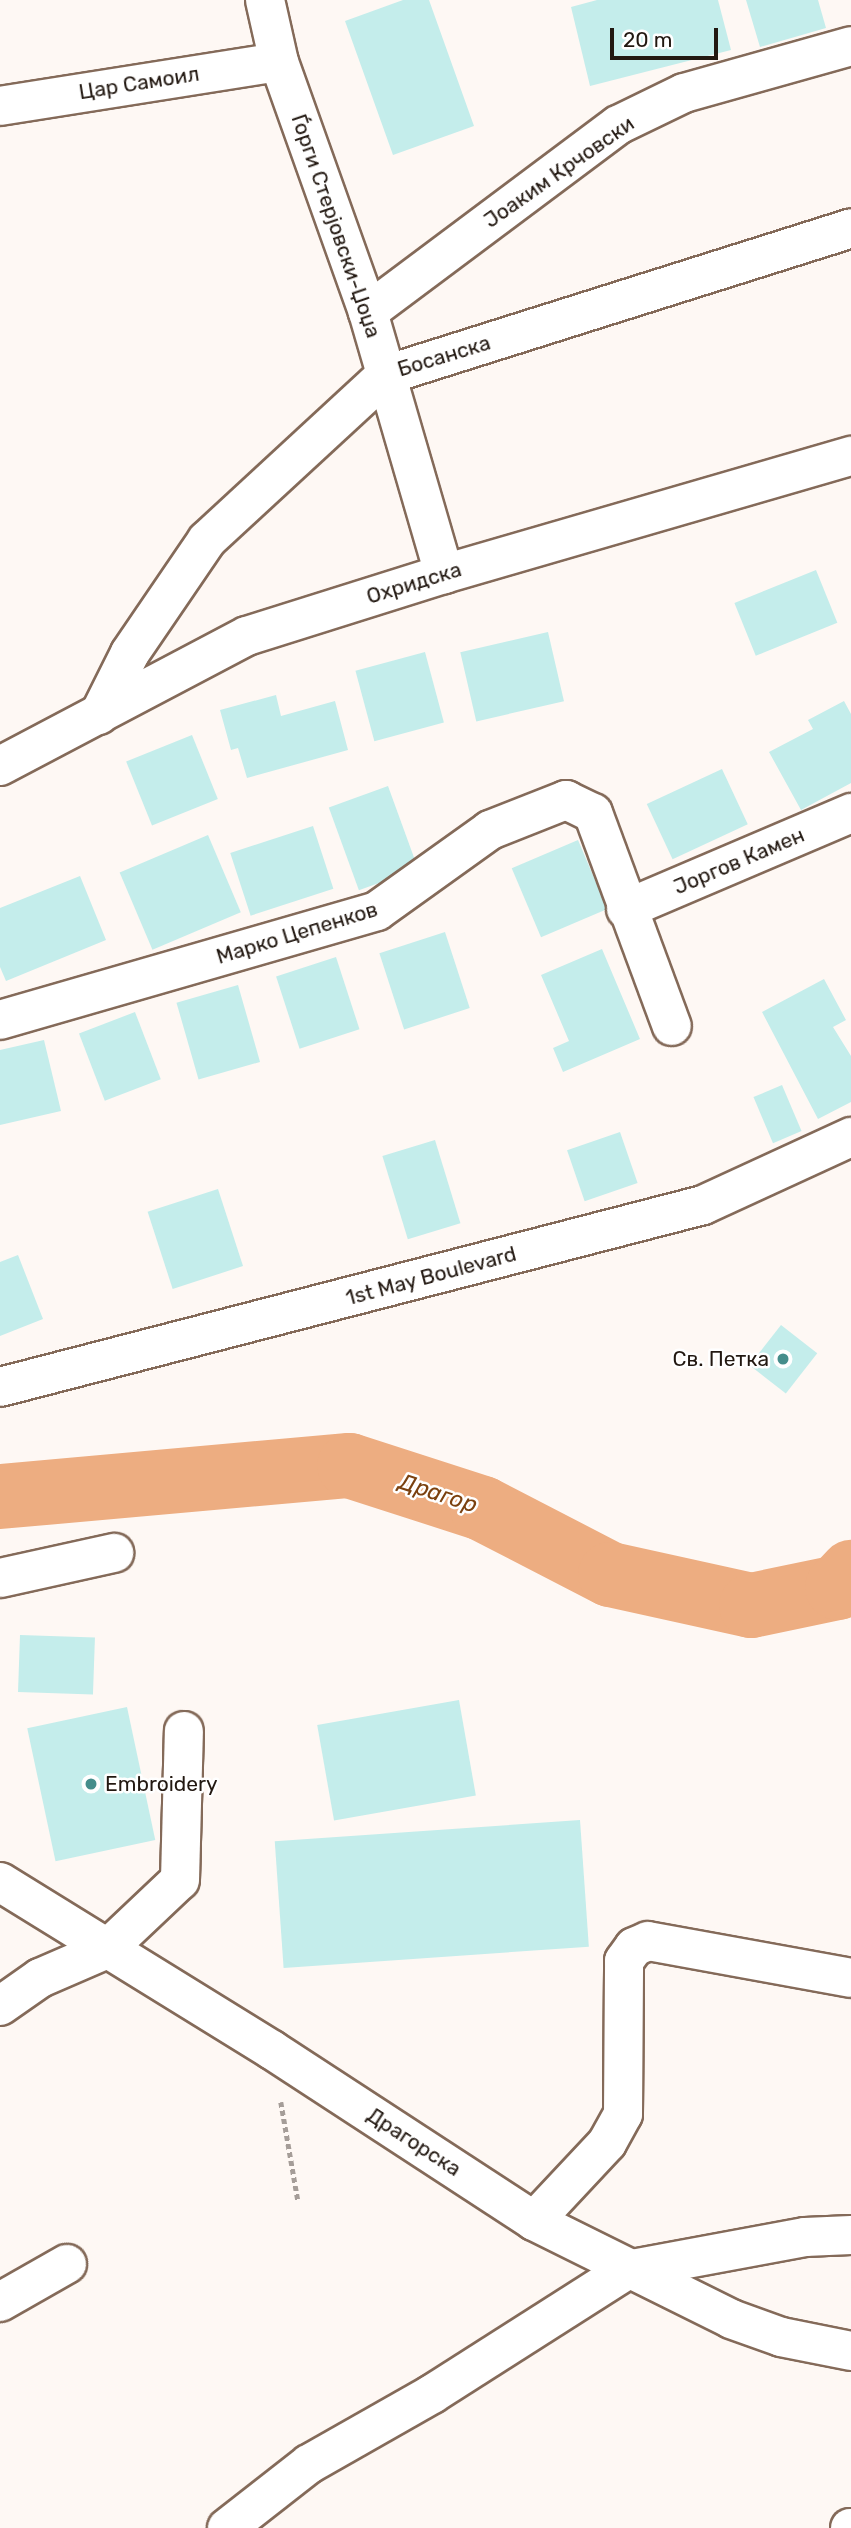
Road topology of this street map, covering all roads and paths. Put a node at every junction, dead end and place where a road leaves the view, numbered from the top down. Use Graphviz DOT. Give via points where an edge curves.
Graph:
graph roads {
  1 [pos="265,0"];
  2 [pos="851,46"];
  3 [pos="279,62"];
  4 [pos="0,106"];
  5 [pos="851,229"];
  6 [pos="368,312"];
  7 [pos="386,375"];
  8 [pos="851,456"];
  9 [pos="444,574"];
  10 [pos="99,715"];
  11 [pos="0,766"];
  12 [pos="851,813"];
  13 [pos="626,908"];
  14 [pos="0,1020"];
  15 [pos="672,1026"];
  16 [pos="851,1137"];
  17 [pos="0,1387"];
  18 [pos="114,1553"];
  19 [pos="0,1578"];
  20 [pos="184,1731"];
  21 [pos="0,1882"];
  22 [pos="107,1949"];
  23 [pos="851,1978"];
  24 [pos="0,2006"];
  25 [pos="272,2050"];
  26 [pos="298,2200"];
  27 [pos="534,2221"];
  28 [pos="851,2235"];
  29 [pos="67,2264"];
  30 [pos="627,2270"];
  31 [pos="0,2302"];
  32 [pos="851,2351"];
  33 [pos="227,2528"];
  1 -- 3 [label="street, Ѓорги Стерјовски-Џоџа"];
  2 -- 6 [label="street, Јоаким Крчовски" via="684,93 618,125"];
  3 -- 4 [label="street, Цар Самоил"];
  3 -- 6 [label="street, Ѓорги Стерјовски-Џоџа"];
  5 -- 7 [label="street, Босанска"];
  6 -- 7 [label="street, Ѓорги Стерјовски-Џоџа"];
  7 -- 9 [label="street, Ѓорги Стерјовски-Џоџа"];
  7 -- 10 [label="street, Босанска" via="207,540 130,653"];
  8 -- 9 [label="street, Охридска"];
  9 -- 10 [label="street, Охридска" via="247,636"];
  10 -- 11 [label="street, Охридска"];
  12 -- 13 [label="street, Јоргов Камен"];
  13 -- 14 [label="street, Марко Цепенков" via="593,813 566,800 490,830 377,911"];
  13 -- 15 [label="street, Марко Цепенков"];
  16 -- 17 [label="street, 1st May Boulevard" via="704,1205"];
  18 -- 19 [label="street"];
  20 -- 22 [label="street" via="180,1880"];
  21 -- 22 [label="street, Драгорска"];
  22 -- 24 [label="street" via="40,1978"];
  22 -- 25 [label="street, Драгорска"];
  23 -- 27 [label="street" via="648,1941 634,1947 624,1961 623,2114 607,2143"];
  25 -- 26 [label="path"];
  25 -- 27 [label="street, Драгорска"];
  27 -- 30 [label="street, Драгорска"];
  28 -- 30 [label="street" via="793,2239"];
  29 -- 31 [label="street"];
  30 -- 32 [label="street, Драгорска" via="781,2337"];
  30 -- 33 [label="street" via="432,2394 309,2464"];
}
